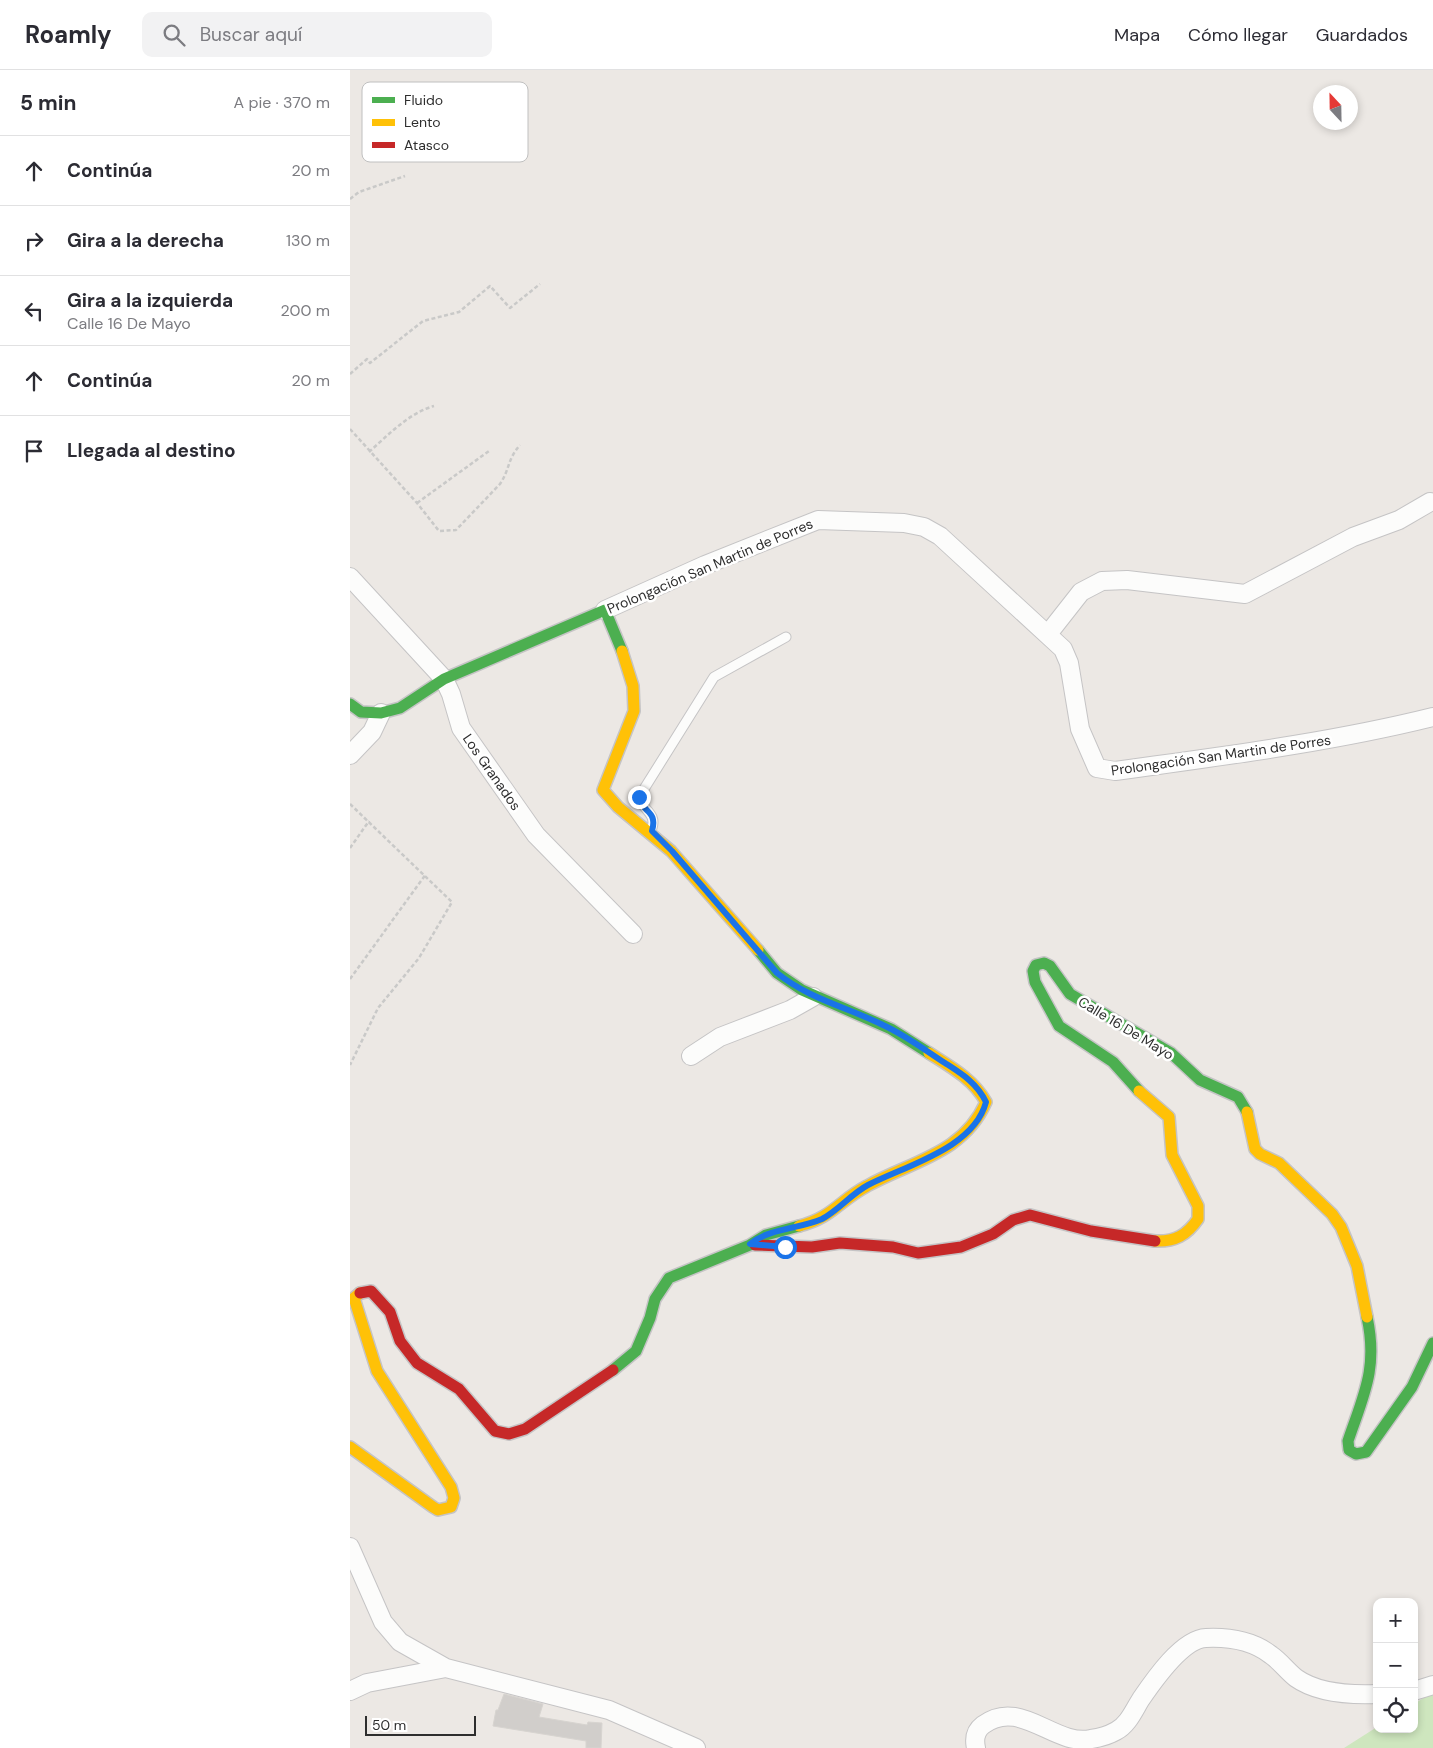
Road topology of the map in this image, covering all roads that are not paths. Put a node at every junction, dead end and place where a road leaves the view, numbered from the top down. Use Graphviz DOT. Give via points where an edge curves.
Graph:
graph roads {
  1 [pos="1430,502"];
  2 [pos="350,577"];
  3 [pos="605,610"];
  4 [pos="1048,634"];
  5 [pos="786,637"];
  6 [pos="444,679"];
  7 [pos="350,704"];
  8 [pos="381,713"];
  9 [pos="1433,717"];
  10 [pos="350,755"];
  11 [pos="652,831"];
  12 [pos="633,934"];
  13 [pos="813,997"];
  14 [pos="691,1056"];
  15 [pos="750,1244"];
  16 [pos="352,1297"];
  17 [pos="1433,1344"];
  18 [pos="350,1447"];
  19 [pos="350,1547"];
  20 [pos="446,1668"];
  21 [pos="1433,1685"];
  22 [pos="1418,1690"];
  23 [pos="350,1691"];
  24 [pos="1373,1694"];
  25 [pos="696,1748"];
  26 [pos="976,1748"];
  1 -- 4 [label="street" via="1245,594 1127,580 1102,581 1081,592"];
  2 -- 6 [label="street, Los Granados"];
  3 -- 4 [label="street, Prolongación San Martin de Porres" via="705,565 818,520 904,523 924,527 940,536"];
  3 -- 6 [label="street, Prolongación San Martin de Porres"];
  3 -- 11 [label="street" via="636,698 634,711 603,790 611,802"];
  4 -- 9 [label="street, Prolongación San Martin de Porres" via="1067,656 1080,729 1091,759 1097,768 1107,771 1304,745"];
  5 -- 11 [label="lane" via="714,677 639,797 640,804 652,814"];
  6 -- 8 [label="street, Prolongación San Martin de Porres" via="400,708"];
  6 -- 12 [label="street, Los Granados" via="461,728 531,828"];
  7 -- 8 [label="street, Prolongación San Martin de Porres" via="361,712"];
  8 -- 10 [label="street" via="372,732"];
  11 -- 13 [label="street" via="777,973"];
  13 -- 14 [label="street" via="790,1010 720,1037"];
  13 -- 15 [label="street" via="883,1024 916,1044 968,1078 980,1089 986,1102 982,1116 969,1131 926,1159 866,1186 821,1219 759,1237"];
  15 -- 16 [label="street" via="669,1278 655,1299 636,1351 605,1376 525,1429 509,1434 495,1431 460,1388 417,1363 400,1341 390,1312 371,1291 362,1291"];
  15 -- 17 [label="street, Calle 16 De Mayo" via="812,1247 840,1243 893,1247 918,1253 961,1247 993,1234 1013,1220 1030,1216 1146,1241 1166,1242 1182,1237 1192,1228 1198,1219 1198,1206 1172,1155 1169,1117 1112,1062 1059,1026 1035,982 1033,971 1036,965 1044,963 1050,966 1070,994 1171,1053 1200,1080 1238,1096 1248,1114 1255,1149 1279,1163 1332,1214 1341,1227 1357,1266 1372,1340 1371,1372 1348,1440 1349,1450 1356,1454 1366,1452 1412,1388"];
  16 -- 18 [label="street" via="377,1372 451,1487 454,1498 451,1507 438,1510 421,1501"];
  19 -- 20 [label="street" via="383,1622 400,1642"];
  20 -- 23 [label="street" via="367,1683"];
  20 -- 25 [label="street" via="610,1710"];
  21 -- 22 [label="street"];
  24 -- 26 [label="street" via="1318,1688 1297,1678 1253,1644 1203,1638 1184,1648 1170,1662 1130,1719 1117,1731 1078,1741 1028,1719 1000,1717 979,1728 974,1740"];
}
